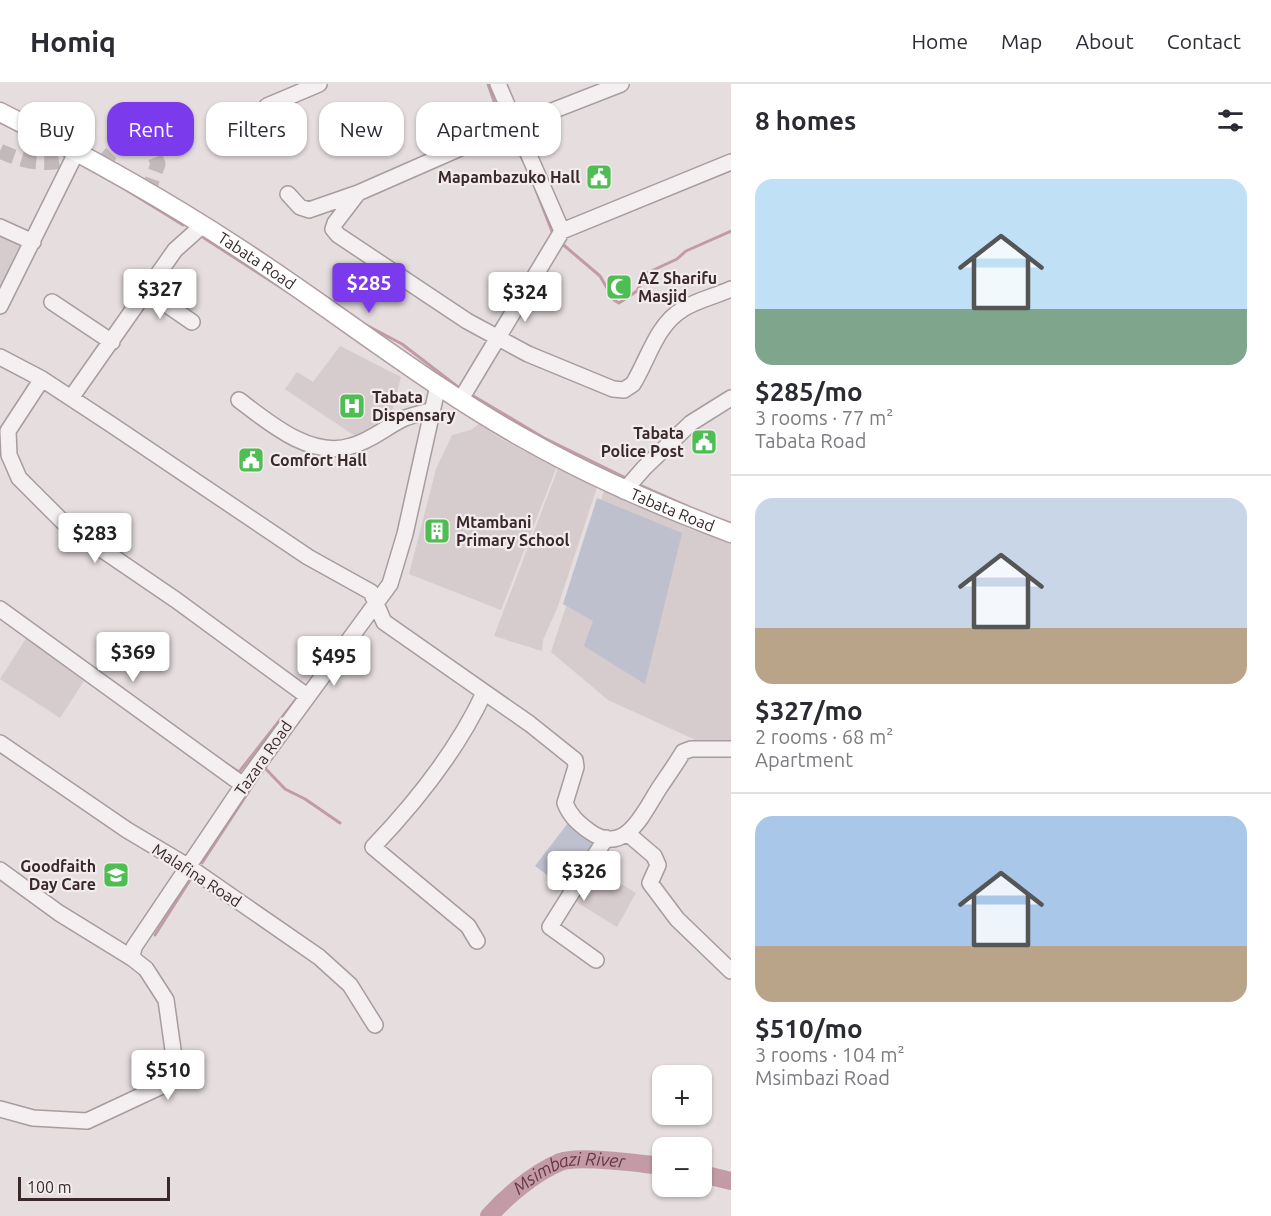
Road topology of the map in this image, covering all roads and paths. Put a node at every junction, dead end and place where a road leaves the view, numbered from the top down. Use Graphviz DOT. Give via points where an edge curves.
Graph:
graph roads {
  1 [pos="319,84"];
  2 [pos="498,84"];
  3 [pos="621,84"];
  4 [pos="276,102"];
  5 [pos="506,102"];
  6 [pos="561,108"];
  7 [pos="0,112"];
  8 [pos="18,121"];
  9 [pos="74,156"];
  10 [pos="85,156"];
  11 [pos="441,156"];
  12 [pos="528,156"];
  13 [pos="731,162"];
  14 [pos="358,193"];
  15 [pos="288,194"];
  16 [pos="203,225"];
  17 [pos="0,227"];
  18 [pos="562,231"];
  19 [pos="33,242"];
  20 [pos="731,289"];
  21 [pos="147,291"];
  22 [pos="52,302"];
  23 [pos="0,306"];
  24 [pos="192,322"];
  25 [pos="498,338"];
  26 [pos="112,342"];
  27 [pos="0,357"];
  28 [pos="42,379"];
  29 [pos="438,385"];
  30 [pos="71,398"];
  31 [pos="731,398"];
  32 [pos="461,399"];
  33 [pos="239,400"];
  34 [pos="432,410"];
  35 [pos="624,491"];
  36 [pos="731,533"];
  37 [pos="376,605"];
  38 [pos="0,609"];
  39 [pos="484,693"];
  40 [pos="307,696"];
  41 [pos="0,743"];
  42 [pos="731,749"];
  43 [pos="243,784"];
  44 [pos="627,833"];
  45 [pos="606,838"];
  46 [pos="189,867"];
  47 [pos="0,870"];
  48 [pos="477,940"];
  49 [pos="132,958"];
  50 [pos="596,960"];
  51 [pos="731,971"];
  52 [pos="375,1025"];
  53 [pos="0,1109"];
  1 -- 4 [label="street"];
  2 -- 5 [label="street"];
  3 -- 6 [label="street"];
  7 -- 8 [label="main road, Tabata Road"];
  9 -- 19 [label="street"];
  10 -- 16 [label="main road, Tabata Road"];
  11 -- 14 [label="street"];
  12 -- 18 [label="street"];
  13 -- 18 [label="street"];
  14 -- 15 [label="street" via="309,210 300,207"];
  14 -- 25 [label="street" via="335,224 333,229 338,235 466,321"];
  16 -- 21 [label="street" via="175,250"];
  16 -- 29 [label="main road, Tabata Road"];
  17 -- 19 [label="street"];
  18 -- 25 [label="street"];
  19 -- 23 [label="street"];
  20 -- 25 [label="street" via="674,315 633,384 624,390 560,368"];
  21 -- 24 [label="street"];
  21 -- 26 [label="street"];
  22 -- 26 [label="street"];
  25 -- 32 [label="street"];
  26 -- 30 [label="street"];
  27 -- 28 [label="street"];
  28 -- 30 [label="street"];
  28 -- 40 [label="street" via="8,431 9,455 19,478 66,525"];
  29 -- 32 [label="main road, Tabata Road"];
  29 -- 34 [label="street, Tazara Road"];
  30 -- 37 [label="street" via="308,557 371,592"];
  31 -- 35 [label="street" via="691,423"];
  32 -- 35 [label="main road, Tabata Road" via="531,442"];
  33 -- 34 [label="street" via="294,437 336,448 352,446 404,418"];
  34 -- 37 [label="street, Tazara Road" via="395,572"];
  35 -- 36 [label="main road, Tabata Road"];
  37 -- 39 [label="street" via="384,622"];
  37 -- 40 [label="street, Tazara Road"];
  38 -- 43 [label="street"];
  39 -- 45 [label="street" via="575,760 565,803 579,823 596,836"];
  39 -- 48 [label="street" via="471,722 437,772 408,811 373,847 462,920"];
  40 -- 43 [label="street, Tazara Road"];
  41 -- 46 [label="street, Malafina Road" via="127,830"];
  42 -- 44 [label="street" via="684,752 641,821"];
  43 -- 46 [label="street, Tazara Road"];
  44 -- 45 [label="street"];
  44 -- 51 [label="street" via="656,860 658,865 650,883 677,919"];
  45 -- 50 [label="street" via="550,927"];
  46 -- 49 [label="street, Tazara Road" via="134,947"];
  46 -- 52 [label="street, Malafina Road" via="336,972 350,985"];
  47 -- 49 [label="street" via="59,913"];
  49 -- 53 [label="street" via="146,969 166,1000 175,1075 162,1086 87,1121 33,1118"];
}
